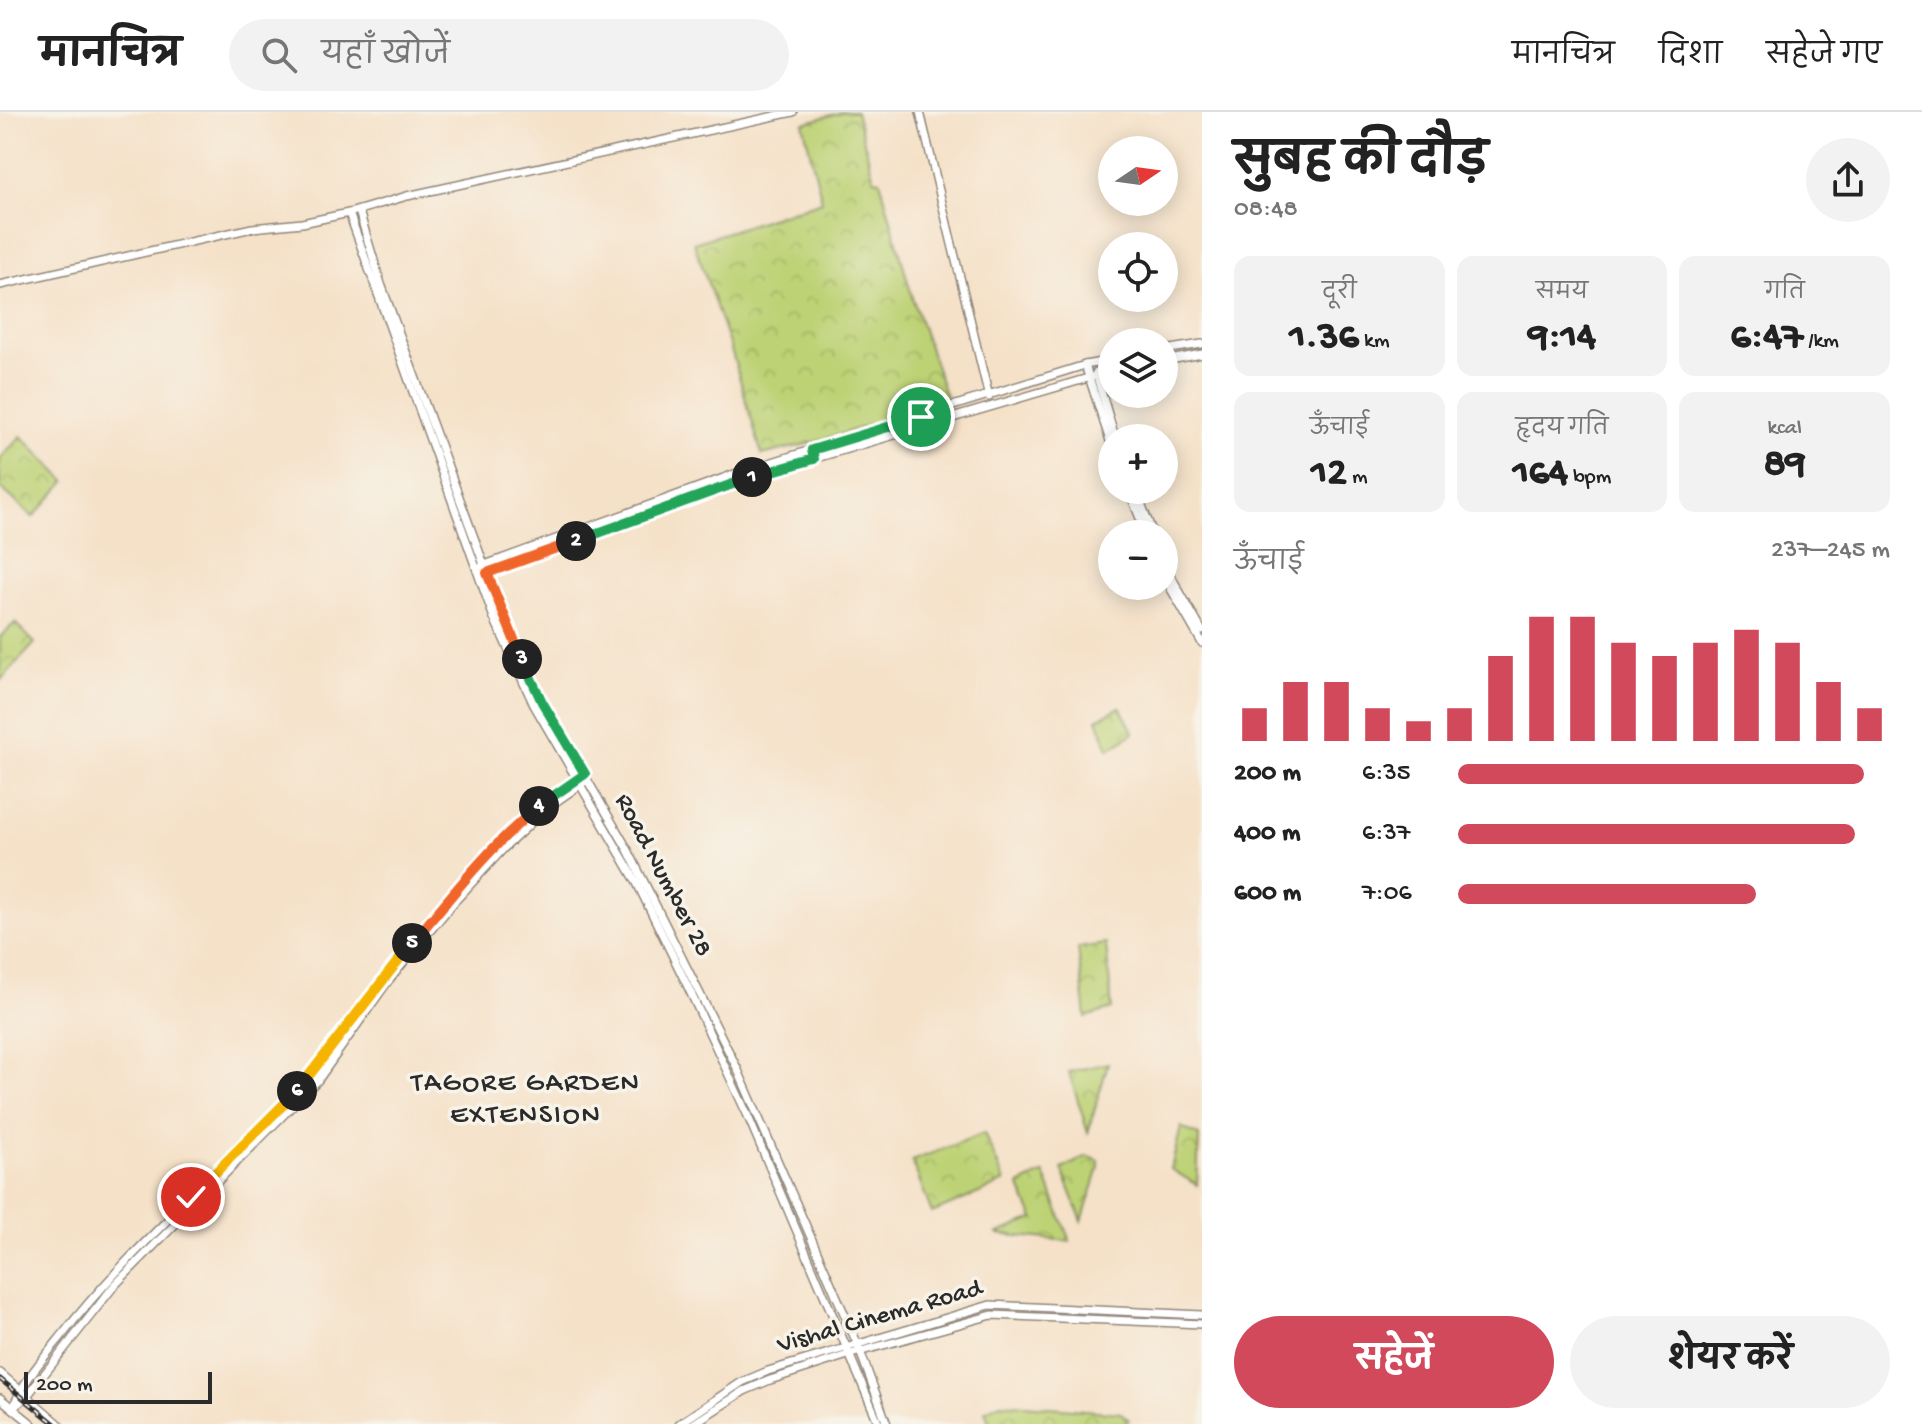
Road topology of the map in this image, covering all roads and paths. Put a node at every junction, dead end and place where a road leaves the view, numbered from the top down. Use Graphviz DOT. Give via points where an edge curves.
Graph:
graph roads {
  1 [pos="793,112"];
  2 [pos="920,112"];
  3 [pos="359,211"];
  4 [pos="349,213"];
  5 [pos="0,285"];
  6 [pos="1202,344"];
  7 [pos="1178,348"];
  8 [pos="1202,354"];
  9 [pos="1178,358"];
  10 [pos="1098,362"];
  11 [pos="1089,364"];
  12 [pos="1098,374"];
  13 [pos="1092,375"];
  14 [pos="989,395"];
  15 [pos="991,405"];
  16 [pos="1106,424"];
  17 [pos="1110,424"];
  18 [pos="813,454"];
  19 [pos="482,571"];
  20 [pos="1178,589"];
  21 [pos="1177,600"];
  22 [pos="1202,631"];
  23 [pos="1202,643"];
  24 [pos="583,779"];
  25 [pos="1202,1315"];
  26 [pos="1202,1324"];
  27 [pos="857,1343"];
  28 [pos="849,1350"];
  29 [pos="860,1352"];
  30 [pos="0,1373"];
  31 [pos="23,1393"];
  32 [pos="0,1398"];
  33 [pos="13,1408"];
  34 [pos="32,1424"];
  35 [pos="59,1424"];
  36 [pos="679,1424"];
  37 [pos="693,1424"];
  38 [pos="879,1424"];
  39 [pos="887,1424"];
  1 -- 3 [label="street"];
  2 -- 14 [label="street"];
  3 -- 4 [label="street"];
  3 -- 19 [label="street, Road Number 28"];
  4 -- 5 [label="street" via="252,228"];
  4 -- 19 [label="street, Road Number 28"];
  6 -- 7 [label="street"];
  8 -- 9 [label="street"];
  10 -- 11 [label="street"];
  11 -- 13 [label="street"];
  11 -- 14 [label="street"];
  12 -- 13 [label="street"];
  13 -- 15 [label="street"];
  13 -- 16 [label="street"];
  13 -- 17 [label="street"];
  14 -- 15 [label="street"];
  14 -- 18 [label="street"];
  15 -- 18 [label="street"];
  18 -- 19 [label="street" via="630,510"];
  19 -- 24 [label="street, Road Number 28" via="494,618 534,705"];
  20 -- 22 [label="street"];
  21 -- 23 [label="street"];
  24 -- 27 [label="street, Road Number 28" via="628,850 731,1055"];
  24 -- 28 [label="street, Road Number 28" via="741,1100"];
  24 -- 31 [label="street" via="461,894 388,981 318,1080 114,1286"];
  25 -- 27 [label="street, Vishal Cinema Road" via="990,1305"];
  26 -- 29 [label="street, Vishal Cinema Road" via="992,1315"];
  27 -- 28 [label="street, Vishal Cinema Road"];
  27 -- 29 [label="street, Road Number 28"];
  28 -- 29 [label="street, Vishal Cinema Road"];
  28 -- 36 [label="street, Vishal Cinema Road" via="742,1382"];
  28 -- 37 [label="street, Vishal Cinema Road" via="744,1391"];
  28 -- 38 [label="street, Road Number 28"];
  29 -- 39 [label="street, Road Number 28"];
  30 -- 31 [label="street"];
  31 -- 33 [label="street"];
  31 -- 35 [label="street"];
  32 -- 33 [label="street"];
  33 -- 34 [label="street"];
}
